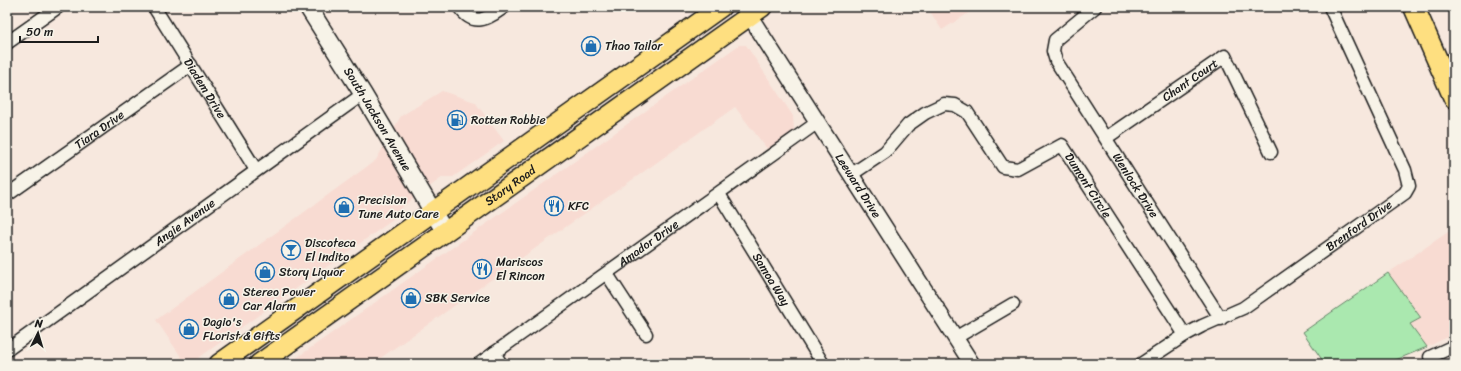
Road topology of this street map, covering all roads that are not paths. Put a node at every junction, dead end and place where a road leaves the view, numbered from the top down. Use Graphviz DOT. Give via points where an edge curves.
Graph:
graph roads {
  1 [pos="58,7"];
  2 [pos="154,7"];
  3 [pos="308,7"];
  4 [pos="459,7"];
  5 [pos="504,7"];
  6 [pos="721,7"];
  7 [pos="1095,7"];
  8 [pos="1330,7"];
  9 [pos="1414,7"];
  10 [pos="752,10"];
  11 [pos="1082,11"];
  12 [pos="7,43"];
  13 [pos="191,65"];
  14 [pos="363,94"];
  15 [pos="1454,98"];
  16 [pos="818,122"];
  17 [pos="1106,138"];
  18 [pos="1271,152"];
  19 [pos="256,170"];
  20 [pos="852,174"];
  21 [pos="719,194"];
  22 [pos="7,195"];
  23 [pos="432,212"];
  24 [pos="445,232"];
  25 [pos="607,274"];
  26 [pos="1013,304"];
  27 [pos="1221,318"];
  28 [pos="646,334"];
  29 [pos="1185,335"];
  30 [pos="956,338"];
  31 [pos="1454,346"];
  32 [pos="7,350"];
  33 [pos="494,354"];
  34 [pos="1430,357"];
  35 [pos="219,364"];
  36 [pos="259,364"];
  37 [pos="479,364"];
  38 [pos="501,364"];
  39 [pos="823,364"];
  40 [pos="972,364"];
  41 [pos="1141,364"];
  1 -- 12 [label="street"];
  2 -- 13 [label="street, Diadem Drive"];
  3 -- 14 [label="main road, South Jackson Avenue"];
  4 -- 5 [label="street" via="474,20 483,20"];
  6 -- 23 [label="main road, Story Road"];
  7 -- 11 [label="street"];
  8 -- 27 [label="street, Brenford Drive" via="1405,170 1409,186 1405,193 1243,308"];
  9 -- 15 [label="highway"];
  10 -- 16 [label="street, Leeward Drive"];
  10 -- 24 [label="main road, Story Road"];
  11 -- 17 [label="street, Wenlock Drive" via="1055,40 1053,51 1056,61"];
  13 -- 19 [label="street, Diadem Drive"];
  13 -- 22 [label="street, Tiara Drive"];
  14 -- 19 [label="street, Angie Avenue"];
  14 -- 23 [label="main road, South Jackson Avenue"];
  16 -- 20 [label="street, Leeward Drive"];
  16 -- 21 [label="street, Amador Drive"];
  17 -- 18 [label="street, Chant Court" via="1225,56"];
  17 -- 27 [label="street, Wenlock Drive"];
  19 -- 32 [label="street, Angie Avenue"];
  20 -- 29 [label="street, Dumont Circle" via="885,152 908,125 944,104 955,105 967,112 1003,167 1018,169 1062,145"];
  20 -- 30 [label="street, Leeward Drive"];
  21 -- 25 [label="street, Amador Drive"];
  21 -- 39 [label="street, Samoa Way"];
  23 -- 24 [label="main road, South Jackson Avenue"];
  23 -- 35 [label="main road, Story Road"];
  24 -- 36 [label="main road, Story Road"];
  25 -- 28 [label="street"];
  25 -- 33 [label="street, Amador Drive"];
  26 -- 30 [label="street"];
  27 -- 29 [label="street, Brenford Drive"];
  29 -- 41 [label="street, Brenford Drive"];
  30 -- 40 [label="street, Leeward Drive"];
  31 -- 34 [label="street"];
  33 -- 37 [label="street, Amador Drive"];
  33 -- 38 [label="street"];
}
